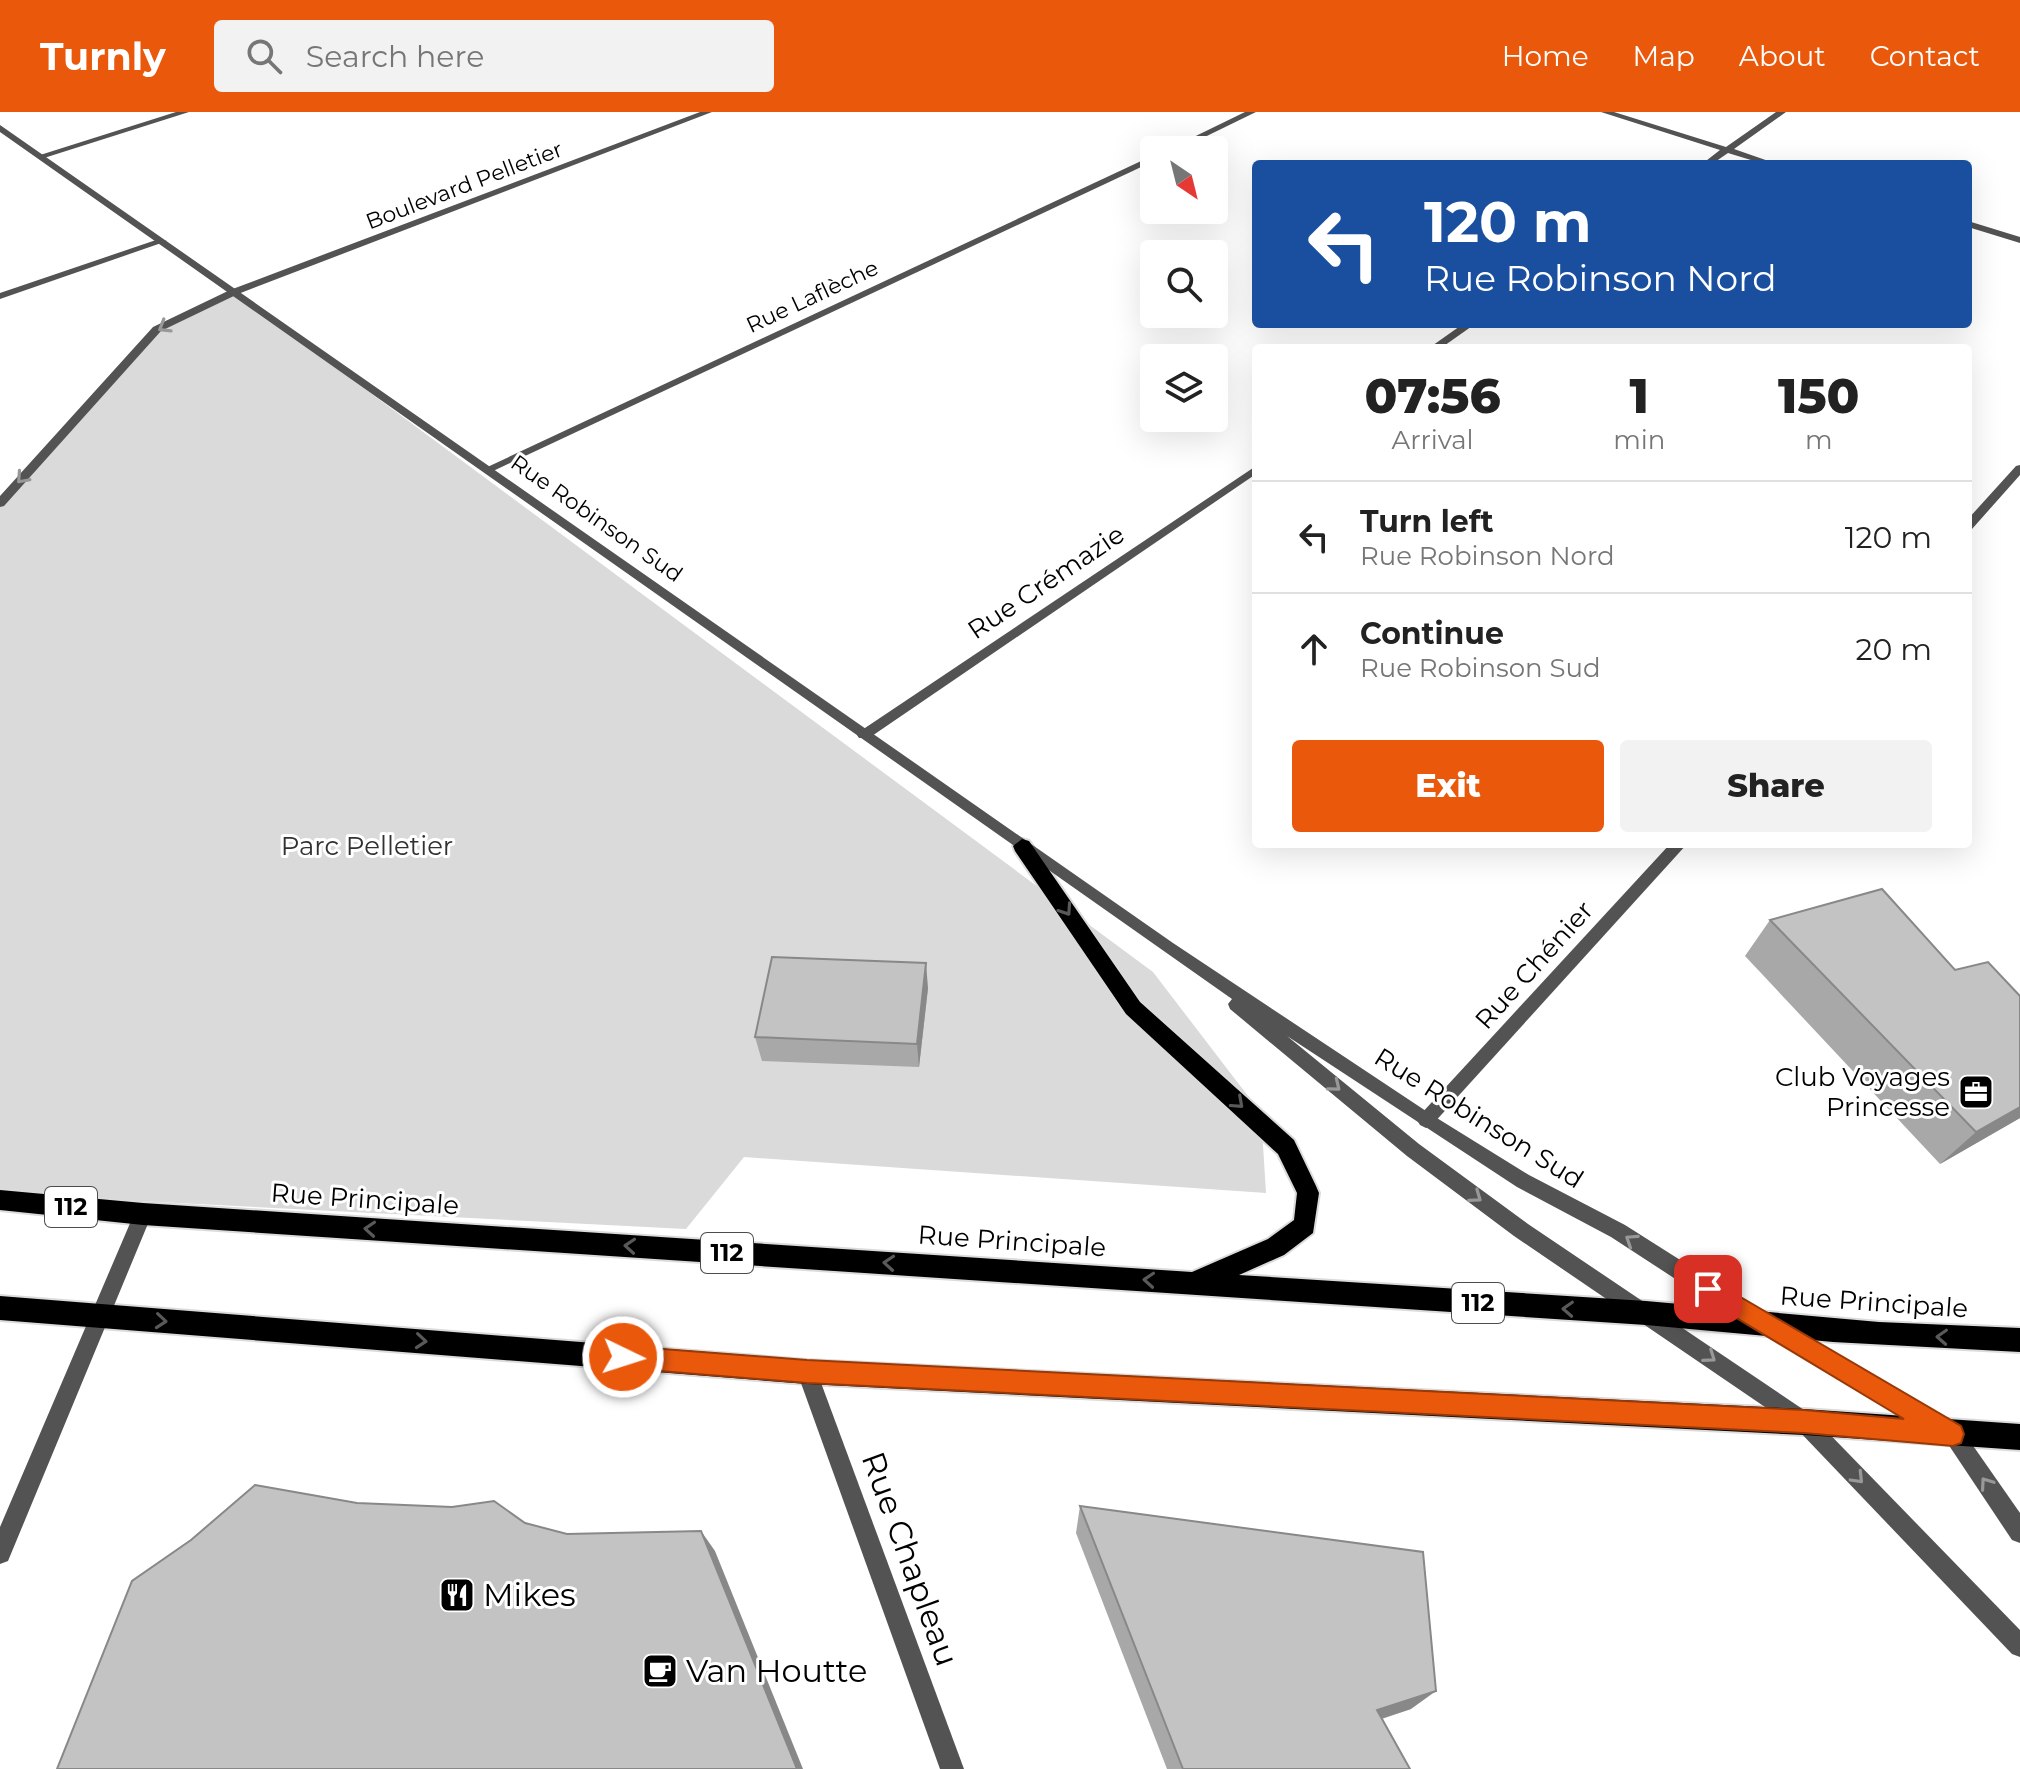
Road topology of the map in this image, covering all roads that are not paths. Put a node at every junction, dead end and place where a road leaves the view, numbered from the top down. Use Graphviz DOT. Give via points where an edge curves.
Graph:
graph roads {
  1 [pos="185,112"];
  2 [pos="708,112"];
  3 [pos="1252,112"];
  4 [pos="1605,112"];
  5 [pos="1782,112"];
  6 [pos="1,129"];
  7 [pos="1201,136"];
  8 [pos="1727,150"];
  9 [pos="41,156"];
  10 [pos="1712,160"];
  11 [pos="1760,160"];
  12 [pos="1140,165"];
  13 [pos="1972,225"];
  14 [pos="2020,240"];
  15 [pos="162,241"];
  16 [pos="234,292"];
  17 [pos="0,296"];
  18 [pos="1464,328"];
  19 [pos="1440,344"];
  20 [pos="2020,468"];
  21 [pos="487,470"];
  22 [pos="1252,472"];
  23 [pos="0,503"];
  24 [pos="1972,522"];
  25 [pos="864,735"];
  26 [pos="1022,846"];
  27 [pos="1675,848"];
  28 [pos="1167,947"];
  29 [pos="1426,1120"];
  30 [pos="0,1200"];
  31 [pos="143,1214"];
  32 [pos="1194,1283"];
  33 [pos="0,1308"];
  34 [pos="1646,1313"];
  35 [pos="101,1316"];
  36 [pos="1768,1326"];
  37 [pos="2020,1340"];
  38 [pos="807,1372"];
  39 [pos="1804,1422"];
  40 [pos="1953,1434"];
  41 [pos="2020,1437"];
  42 [pos="2020,1532"];
  43 [pos="0,1553"];
  44 [pos="2020,1646"];
  45 [pos="952,1769"];
  1 -- 9 [label="street"];
  2 -- 16 [label="street, Boulevard Pelletier"];
  3 -- 7 [label="street"];
  4 -- 8 [label="street"];
  5 -- 8 [label="street"];
  6 -- 9 [label="street, Rue Robinson Sud"];
  8 -- 10 [label="street"];
  8 -- 11 [label="street"];
  9 -- 15 [label="street, Rue Robinson Sud"];
  12 -- 21 [label="street, Rue Laflèche"];
  13 -- 14 [label="street"];
  15 -- 16 [label="street, Rue Robinson Sud"];
  15 -- 17 [label="street"];
  16 -- 21 [label="street, Rue Robinson Sud"];
  16 -- 23 [label="street, Boulevard Pelletier, one-way" via="157,329"];
  18 -- 19 [label="street"];
  20 -- 24 [label="street"];
  21 -- 25 [label="street, Rue Robinson Sud"];
  22 -- 25 [label="street, Rue Crémazie"];
  25 -- 26 [label="street, Rue Robinson Sud"];
  26 -- 28 [label="street, Rue Robinson Sud"];
  26 -- 32 [label="main road, one-way" via="1133,1008 1286,1147 1308,1193 1305,1225 1276,1247"];
  27 -- 29 [label="street, Rue Chénier"];
  28 -- 29 [label="street, Rue Robinson Sud"];
  28 -- 34 [label="street, Rue Robinson Sud, one-way" via="1413,1150"];
  36 -- 29 [label="street, Rue Robinson Sud, one-way"];
  30 -- 31 [label="main road, Rue Principale / 112"];
  32 -- 31 [label="main road, Rue Principale / 112, one-way"];
  31 -- 35 [label="street"];
  34 -- 32 [label="main road, Rue Principale / 112, one-way"];
  33 -- 35 [label="main road"];
  34 -- 36 [label="main road, Rue Principale / 112"];
  34 -- 39 [label="street, Rue Robinson Sud, one-way"];
  35 -- 38 [label="main road, one-way"];
  35 -- 43 [label="street"];
  37 -- 36 [label="main road, Rue Principale / 112, one-way"];
  36 -- 40 [label="street, Rue Robinson Sud"];
  38 -- 39 [label="main road"];
  38 -- 45 [label="street, Rue Chapleau"];
  39 -- 40 [label="main road"];
  39 -- 44 [label="street, Rue Robinson Sud, one-way"];
  40 -- 41 [label="main road"];
  42 -- 40 [label="street, one-way"];
}
